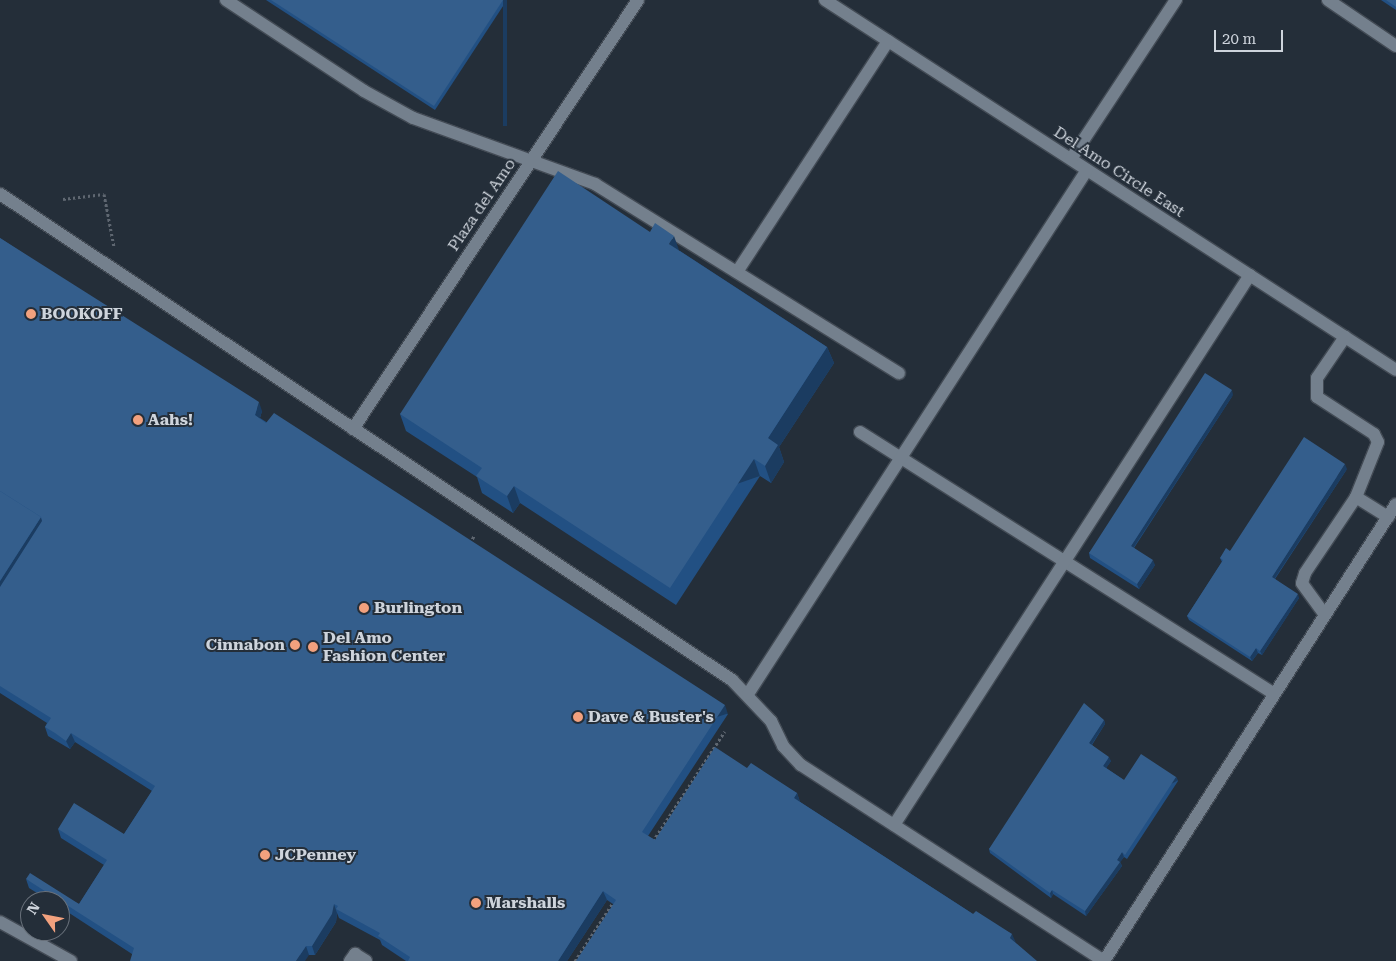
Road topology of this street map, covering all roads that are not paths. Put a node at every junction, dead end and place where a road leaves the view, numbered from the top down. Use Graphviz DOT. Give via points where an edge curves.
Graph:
graph roads {
  1 [pos="226,0"];
  2 [pos="638,0"];
  3 [pos="826,0"];
  4 [pos="1176,0"];
  5 [pos="1328,0"];
  6 [pos="888,41"];
  7 [pos="1396,46"];
  8 [pos="1071,159"];
  9 [pos="532,160"];
  10 [pos="1087,170"];
  11 [pos="0,194"];
  12 [pos="737,272"];
  13 [pos="1250,275"];
  14 [pos="1345,337"];
  15 [pos="1396,370"];
  16 [pos="899,373"];
  17 [pos="353,428"];
  18 [pos="860,432"];
  19 [pos="900,458"];
  20 [pos="1356,497"];
  21 [pos="1396,504"];
  22 [pos="1388,517"];
  23 [pos="1065,562"];
  24 [pos="1324,615"];
  25 [pos="748,694"];
  26 [pos="1274,694"];
  27 [pos="894,825"];
  28 [pos="0,922"];
  29 [pos="71,961"];
  30 [pos="350,961"];
  31 [pos="366,961"];
  32 [pos="1104,961"];
  1 -- 9 [label="street" via="364,91 413,118"];
  2 -- 9 [label="street, Plaza del Amo"];
  3 -- 6 [label="street, Del Amo Circle East"];
  4 -- 8 [label="street"];
  5 -- 7 [label="street"];
  6 -- 8 [label="street, Del Amo Circle East"];
  6 -- 12 [label="street"];
  8 -- 10 [label="street, Del Amo Circle East"];
  9 -- 12 [label="street" via="595,184"];
  9 -- 17 [label="street, Plaza del Amo"];
  10 -- 13 [label="street, Del Amo Circle East"];
  10 -- 19 [label="street"];
  11 -- 17 [label="street"];
  12 -- 16 [label="street"];
  13 -- 14 [label="street, Del Amo Circle East"];
  13 -- 23 [label="street"];
  14 -- 15 [label="street, Del Amo Circle East"];
  14 -- 20 [label="street" via="1315,388 1317,397 1374,434 1378,442"];
  17 -- 25 [label="street"];
  18 -- 19 [label="street"];
  19 -- 23 [label="street"];
  19 -- 25 [label="street"];
  20 -- 22 [label="street"];
  20 -- 24 [label="street" via="1305,573 1302,583"];
  21 -- 22 [label="street"];
  22 -- 24 [label="street"];
  23 -- 26 [label="street"];
  23 -- 27 [label="street"];
  24 -- 26 [label="street"];
  25 -- 27 [label="street" via="771,721 783,746 801,765"];
  26 -- 32 [label="street"];
  27 -- 32 [label="street"];
  28 -- 29 [label="street"];
  30 -- 31 [label="street" via="355,954"];
}
